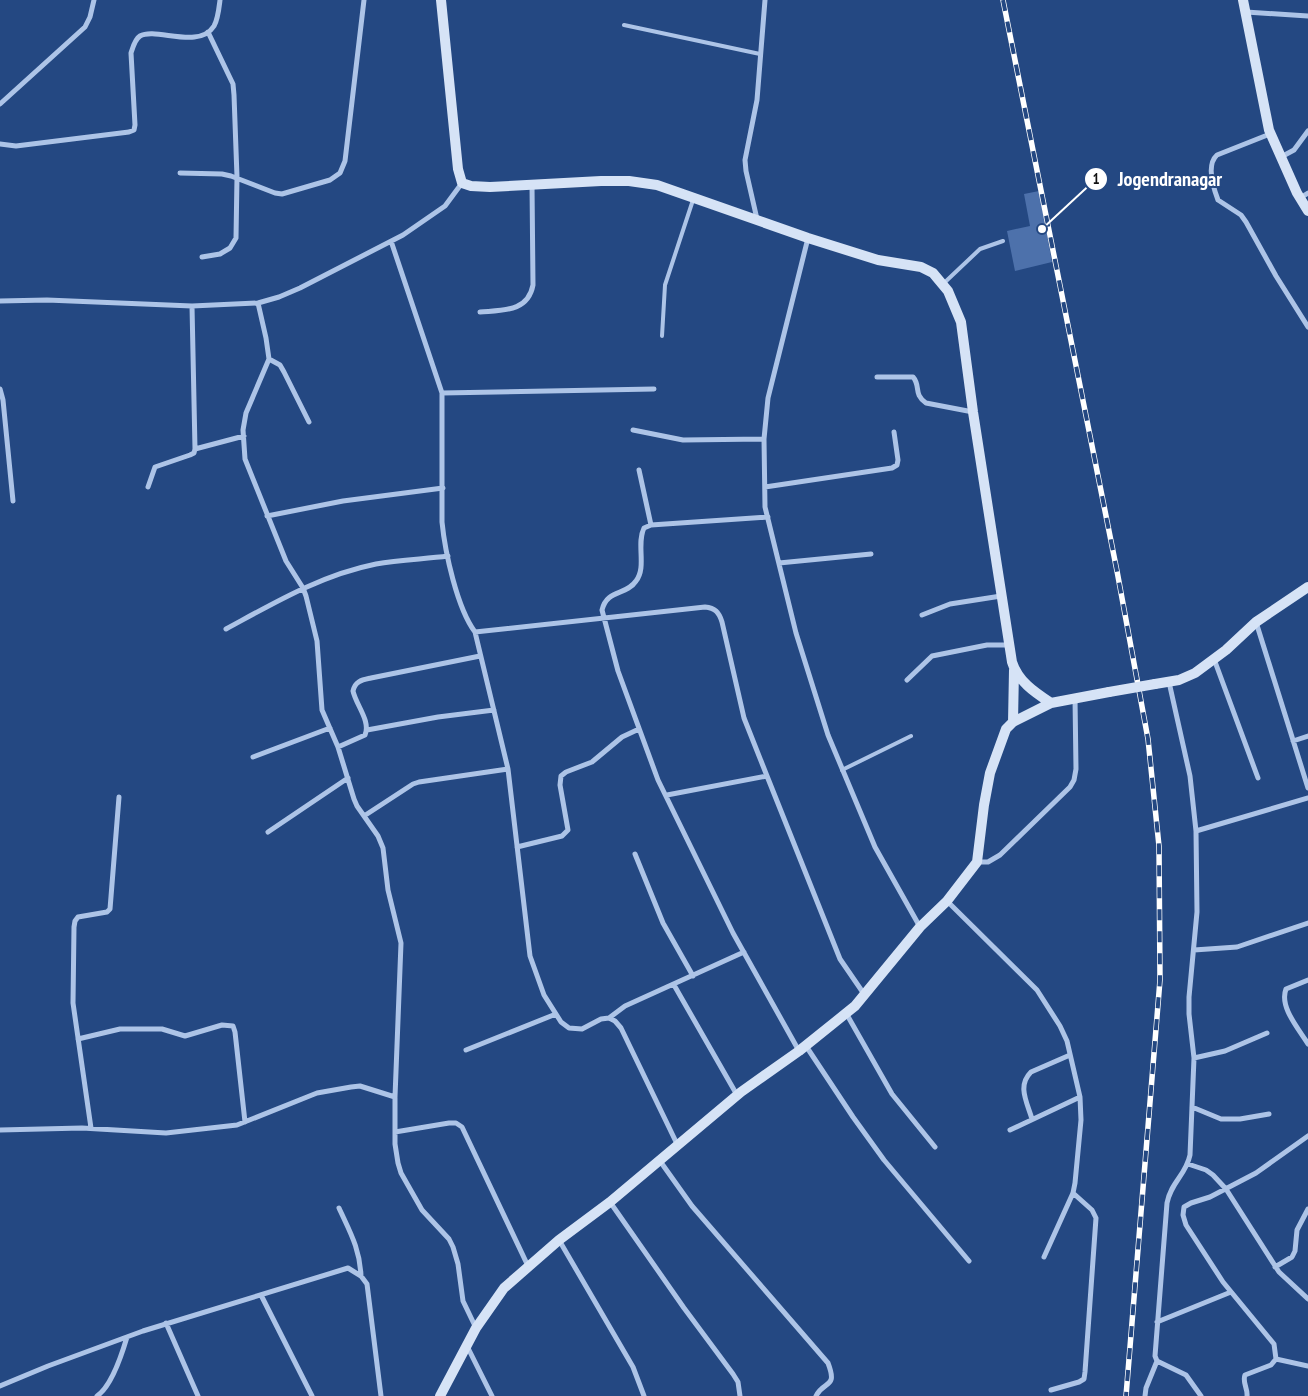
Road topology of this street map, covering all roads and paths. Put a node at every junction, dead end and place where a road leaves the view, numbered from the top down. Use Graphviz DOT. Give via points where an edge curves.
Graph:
graph roads {
  1 [pos="94,0"];
  2 [pos="220,0"];
  3 [pos="364,0"];
  4 [pos="441,0"];
  5 [pos="764,0"];
  6 [pos="1243,0"];
  7 [pos="1244,12"];
  8 [pos="1308,16"];
  9 [pos="624,25"];
  10 [pos="208,32"];
  11 [pos="760,54"];
  12 [pos="0,104"];
  13 [pos="1308,131"];
  14 [pos="1271,134"];
  15 [pos="0,144"];
  16 [pos="1281,157"];
  17 [pos="180,174"];
  18 [pos="237,177"];
  19 [pos="462,183"];
  20 [pos="532,185"];
  21 [pos="1304,196"];
  22 [pos="694,198"];
  23 [pos="1308,211"];
  24 [pos="757,220"];
  25 [pos="808,238"];
  26 [pos="391,241"];
  27 [pos="1003,241"];
  28 [pos="202,257"];
  29 [pos="943,284"];
  30 [pos="0,301"];
  31 [pos="258,303"];
  32 [pos="192,306"];
  33 [pos="480,312"];
  34 [pos="1308,327"];
  35 [pos="662,336"];
  36 [pos="269,359"];
  37 [pos="877,377"];
  38 [pos="0,389"];
  39 [pos="654,390"];
  40 [pos="442,393"];
  41 [pos="973,412"];
  42 [pos="308,422"];
  43 [pos="633,430"];
  44 [pos="894,432"];
  45 [pos="244,436"];
  46 [pos="764,439"];
  47 [pos="195,448"];
  48 [pos="639,470"];
  49 [pos="148,487"];
  50 [pos="765,487"];
  51 [pos="443,488"];
  52 [pos="13,501"];
  53 [pos="268,516"];
  54 [pos="768,517"];
  55 [pos="650,525"];
  56 [pos="871,554"];
  57 [pos="448,556"];
  58 [pos="779,563"];
  59 [pos="1308,587"];
  60 [pos="303,588"];
  61 [pos="1001,596"];
  62 [pos="922,614"];
  63 [pos="604,618"];
  64 [pos="1256,622"];
  65 [pos="226,629"];
  66 [pos="475,632"];
  67 [pos="1009,646"];
  68 [pos="480,656"];
  69 [pos="1214,658"];
  70 [pos="1014,670"];
  71 [pos="907,680"];
  72 [pos="1169,682"];
  73 [pos="1074,698"];
  74 [pos="1051,702"];
  75 [pos="494,710"];
  76 [pos="1013,722"];
  77 [pos="330,728"];
  78 [pos="639,729"];
  79 [pos="367,730"];
  80 [pos="911,736"];
  81 [pos="1308,736"];
  82 [pos="1293,741"];
  83 [pos="338,747"];
  84 [pos="253,757"];
  85 [pos="508,769"];
  86 [pos="842,770"];
  87 [pos="767,776"];
  88 [pos="348,778"];
  89 [pos="1258,778"];
  90 [pos="1308,788"];
  91 [pos="667,795"];
  92 [pos="119,797"];
  93 [pos="1308,798"];
  94 [pos="364,816"];
  95 [pos="1196,831"];
  96 [pos="268,832"];
  97 [pos="517,847"];
  98 [pos="634,854"];
  99 [pos="976,862"];
  100 [pos="947,901"];
  101 [pos="1308,923"];
  102 [pos="920,927"];
  103 [pos="1194,950"];
  104 [pos="744,952"];
  105 [pos="693,976"];
  106 [pos="1308,980"];
  107 [pos="674,985"];
  108 [pos="865,994"];
  109 [pos="556,1014"];
  110 [pos="846,1014"];
  111 [pos="609,1018"];
  112 [pos="1267,1032"];
  113 [pos="78,1039"];
  114 [pos="1308,1044"];
  115 [pos="802,1048"];
  116 [pos="466,1050"];
  117 [pos="1070,1054"];
  118 [pos="1194,1058"];
  119 [pos="738,1096"];
  120 [pos="396,1097"];
  121 [pos="1080,1097"];
  122 [pos="1192,1107"];
  123 [pos="1269,1114"];
  124 [pos="1032,1119"];
  125 [pos="245,1122"];
  126 [pos="91,1128"];
  127 [pos="0,1130"];
  128 [pos="1010,1130"];
  129 [pos="395,1132"];
  130 [pos="1308,1136"];
  131 [pos="678,1146"];
  132 [pos="935,1147"];
  133 [pos="660,1161"];
  134 [pos="1188,1164"];
  135 [pos="1226,1189"];
  136 [pos="1073,1194"];
  137 [pos="610,1202"];
  138 [pos="339,1208"];
  139 [pos="1308,1209"];
  140 [pos="559,1240"];
  141 [pos="1044,1257"];
  142 [pos="969,1261"];
  143 [pos="528,1266"];
  144 [pos="1276,1267"];
  145 [pos="361,1276"];
  146 [pos="1231,1292"];
  147 [pos="261,1295"];
  148 [pos="1308,1299"];
  149 [pos="1158,1322"];
  150 [pos="166,1323"];
  151 [pos="476,1328"];
  152 [pos="127,1337"];
  153 [pos="467,1346"];
  154 [pos="1276,1359"];
  155 [pos="1157,1361"];
  156 [pos="1308,1366"];
  157 [pos="0,1386"];
  158 [pos="1051,1390"];
  159 [pos="97,1396"];
  160 [pos="198,1396"];
  161 [pos="312,1396"];
  162 [pos="381,1396"];
  163 [pos="440,1396"];
  164 [pos="492,1396"];
  165 [pos="644,1396"];
  166 [pos="740,1396"];
  167 [pos="816,1396"];
  168 [pos="1145,1396"];
  169 [pos="1201,1396"];
  170 [pos="1247,1396"];
  1 -- 12 [label="street" via="85,27"];
  2 -- 10 [label="street" via="214,26"];
  3 -- 18 [label="street" via="340,173 330,180 282,194"];
  4 -- 19 [label="street"];
  5 -- 11 [label="street"];
  6 -- 7 [label="street"];
  7 -- 8 [label="street"];
  7 -- 14 [label="street"];
  9 -- 11 [label="lane"];
  10 -- 15 [label="street" via="199,37 139,37 131,53 134,130 16,146"];
  10 -- 18 [label="street" via="233,84"];
  11 -- 24 [label="street" via="757,100 745,160"];
  13 -- 16 [label="street" via="1294,150"];
  14 -- 16 [label="street"];
  14 -- 34 [label="street" via="1217,155 1212,159 1212,176 1218,200 1241,215"];
  16 -- 21 [label="street"];
  17 -- 18 [label="street"];
  18 -- 28 [label="street" via="234,245 220,254"];
  19 -- 20 [label="street" via="471,186"];
  19 -- 26 [label="street" via="445,206"];
  20 -- 22 [label="street" via="629,181 656,185"];
  20 -- 33 [label="street" via="531,294 526,301 508,310"];
  21 -- 23 [label="street"];
  22 -- 24 [label="street"];
  22 -- 35 [label="lane" via="665,285"];
  24 -- 25 [label="street"];
  25 -- 29 [label="street" via="878,260 921,267"];
  25 -- 46 [label="street" via="768,398"];
  26 -- 31 [label="street" via="300,288"];
  26 -- 40 [label="street"];
  27 -- 29 [label="lane" via="980,248"];
  29 -- 41 [label="street" via="961,322"];
  30 -- 32 [label="street"];
  31 -- 32 [label="street"];
  31 -- 36 [label="street"];
  32 -- 47 [label="street"];
  36 -- 42 [label="street" via="280,365"];
  36 -- 45 [label="street" via="246,414"];
  37 -- 41 [label="street" via="913,377 917,393 926,403"];
  38 -- 52 [label="street"];
  39 -- 40 [label="street"];
  40 -- 51 [label="street"];
  41 -- 61 [label="street"];
  43 -- 46 [label="street" via="683,440"];
  44 -- 50 [label="street" via="898,460 892,468"];
  45 -- 47 [label="street"];
  45 -- 53 [label="street" via="245,459"];
  46 -- 50 [label="street"];
  47 -- 49 [label="street" via="190,455 155,467"];
  48 -- 55 [label="street"];
  50 -- 54 [label="street"];
  51 -- 53 [label="street" via="343,501"];
  51 -- 57 [label="street" via="442,522"];
  53 -- 60 [label="street" via="286,561"];
  54 -- 55 [label="street"];
  54 -- 58 [label="street"];
  55 -- 63 [label="street" via="642,533 637,580 604,602"];
  56 -- 58 [label="street"];
  57 -- 60 [label="street" via="376,564"];
  57 -- 66 [label="street" via="454,583"];
  58 -- 86 [label="street" via="796,633"];
  59 -- 64 [label="street"];
  60 -- 65 [label="street"];
  60 -- 77 [label="street" via="317,641 320,701"];
  61 -- 62 [label="street" via="950,604"];
  61 -- 67 [label="street"];
  63 -- 66 [label="street"];
  63 -- 78 [label="street" via="618,671"];
  63 -- 87 [label="street" via="705,607 715,610 722,622 744,718"];
  64 -- 69 [label="street"];
  64 -- 82 [label="street"];
  66 -- 68 [label="street"];
  67 -- 70 [label="street"];
  67 -- 71 [label="street" via="987,645 932,656"];
  68 -- 75 [label="street"];
  68 -- 79 [label="street" via="358,682 353,691"];
  69 -- 72 [label="street" via="1195,673"];
  69 -- 89 [label="street"];
  70 -- 74 [label="street" via="1032,690"];
  70 -- 76 [label="street"];
  72 -- 73 [label="street, bridge"];
  72 -- 95 [label="street" via="1190,776"];
  73 -- 74 [label="street"];
  73 -- 99 [label="street" via="1076,769 1070,787 1000,855 988,862"];
  74 -- 76 [label="street"];
  75 -- 79 [label="street"];
  75 -- 85 [label="street"];
  76 -- 99 [label="street" via="1003,736 990,773"];
  77 -- 83 [label="street"];
  77 -- 84 [label="street"];
  78 -- 91 [label="street"];
  78 -- 97 [label="street" via="592,762 561,776 568,830 562,836"];
  79 -- 83 [label="street" via="365,735"];
  80 -- 86 [label="lane"];
  81 -- 82 [label="street"];
  82 -- 90 [label="street"];
  83 -- 88 [label="street"];
  85 -- 94 [label="street" via="419,782"];
  85 -- 97 [label="street"];
  86 -- 102 [label="street" via="875,847"];
  87 -- 91 [label="street"];
  87 -- 108 [label="street" via="838,954"];
  88 -- 94 [label="street" via="354,799"];
  88 -- 96 [label="street"];
  91 -- 104 [label="street"];
  92 -- 113 [label="street" via="110,909 78,917 75,922 73,1003"];
  93 -- 95 [label="street"];
  94 -- 120 [label="street" via="383,848 388,890 401,943"];
  95 -- 103 [label="street"];
  97 -- 109 [label="street" via="530,956 544,995"];
  98 -- 105 [label="street" via="664,923"];
  99 -- 100 [label="street"];
  100 -- 102 [label="street"];
  100 -- 117 [label="street" via="1043,997 1060,1026"];
  101 -- 103 [label="street" via="1237,947"];
  102 -- 108 [label="street"];
  103 -- 118 [label="street" via="1189,997"];
  104 -- 105 [label="street"];
  104 -- 115 [label="street"];
  105 -- 107 [label="street"];
  106 -- 114 [label="street" via="1286,989 1284,995 1288,1011"];
  107 -- 111 [label="street" via="626,1006"];
  107 -- 119 [label="street"];
  108 -- 110 [label="street"];
  109 -- 111 [label="street" via="561,1022 576,1030"];
  109 -- 116 [label="street"];
  110 -- 115 [label="street"];
  110 -- 132 [label="street" via="892,1094"];
  111 -- 131 [label="street" via="621,1028"];
  112 -- 118 [label="street" via="1225,1051"];
  113 -- 125 [label="street" via="120,1029 162,1029 185,1036 222,1025 233,1026"];
  113 -- 126 [label="street"];
  115 -- 119 [label="street"];
  115 -- 142 [label="street" via="884,1160"];
  117 -- 121 [label="street"];
  117 -- 124 [label="street" via="1027,1076 1023,1089"];
  118 -- 122 [label="street"];
  119 -- 131 [label="street"];
  120 -- 125 [label="street" via="360,1086 351,1087 317,1093"];
  120 -- 129 [label="street"];
  121 -- 124 [label="street"];
  121 -- 136 [label="street" via="1081,1120"];
  122 -- 123 [label="street" via="1221,1119"];
  122 -- 134 [label="street"];
  124 -- 128 [label="street"];
  125 -- 126 [label="street" via="156,1134"];
  126 -- 127 [label="street"];
  129 -- 143 [label="street" via="449,1122 462,1127"];
  129 -- 151 [label="street" via="401,1173 422,1210 453,1247 463,1301"];
  130 -- 135 [label="street" via="1264,1168"];
  131 -- 133 [label="street"];
  133 -- 137 [label="street"];
  133 -- 167 [label="street" via="692,1206 828,1363 832,1379"];
  134 -- 135 [label="street" via="1206,1170"];
  134 -- 149 [label="street" via="1173,1185 1167,1203"];
  135 -- 144 [label="street"];
  135 -- 146 [label="street" via="1184,1207 1183,1215 1186,1225"];
  136 -- 141 [label="street"];
  136 -- 158 [label="street" via="1092,1210 1096,1218 1085,1372 1084,1379 1079,1382"];
  137 -- 140 [label="street"];
  137 -- 166 [label="street" via="734,1374"];
  138 -- 145 [label="street" via="358,1249"];
  139 -- 144 [label="street" via="1299,1224 1292,1257"];
  140 -- 143 [label="street"];
  140 -- 165 [label="street" via="633,1366"];
  143 -- 151 [label="street" via="504,1288"];
  144 -- 148 [label="street"];
  145 -- 147 [label="street" via="348,1268 342,1269"];
  145 -- 162 [label="street" via="369,1294"];
  146 -- 149 [label="street"];
  146 -- 154 [label="street" via="1274,1344"];
  147 -- 150 [label="street"];
  147 -- 161 [label="street"];
  149 -- 155 [label="street"];
  150 -- 152 [label="street"];
  150 -- 160 [label="street"];
  151 -- 153 [label="street"];
  152 -- 157 [label="street"];
  152 -- 159 [label="street" via="123,1353 104,1391"];
  153 -- 163 [label="street"];
  153 -- 164 [label="street"];
  154 -- 156 [label="street"];
  154 -- 170 [label="street" via="1272,1365 1245,1375"];
  155 -- 168 [label="street"];
  155 -- 169 [label="street" via="1186,1375"];
}
